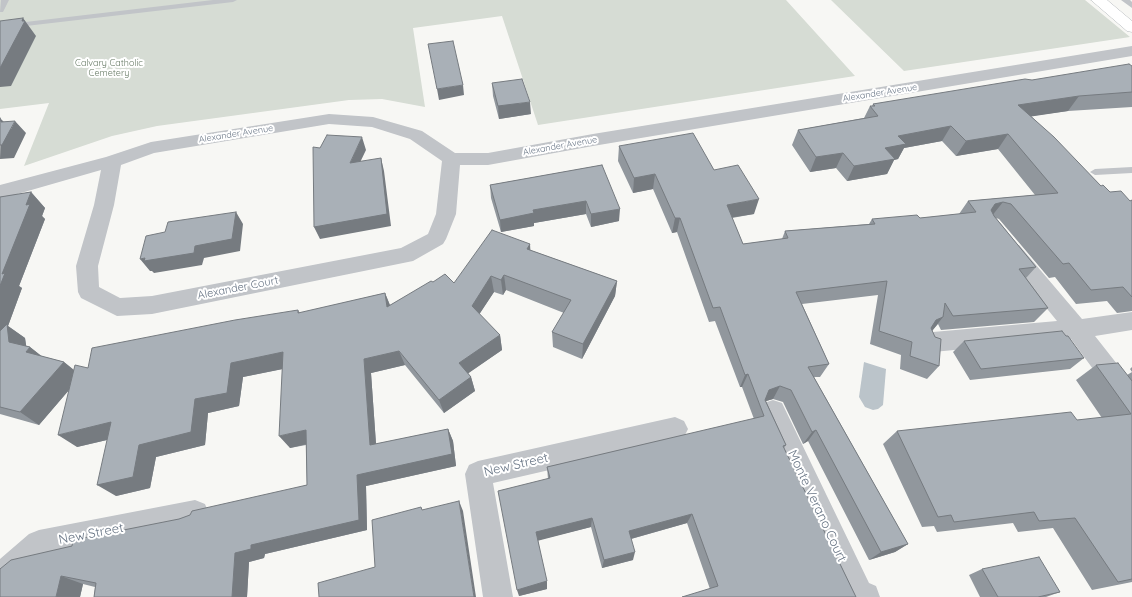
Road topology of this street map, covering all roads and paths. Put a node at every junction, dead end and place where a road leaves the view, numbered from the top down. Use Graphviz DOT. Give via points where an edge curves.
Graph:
graph roads {
  1 [pos="5,0"];
  2 [pos="233,0"];
  3 [pos="1098,0"];
  4 [pos="1125,0"];
  5 [pos="1132,6"];
  6 [pos="0,10"];
  7 [pos="0,27"];
  8 [pos="1132,28"];
  9 [pos="1132,51"];
  10 [pos="451,159"];
  11 [pos="112,161"];
  12 [pos="1132,170"];
  13 [pos="1095,172"];
  14 [pos="0,192"];
  15 [pos="1001,237"];
  16 [pos="1132,321"];
  17 [pos="1077,329"];
  18 [pos="933,342"];
  19 [pos="1132,402"];
  20 [pos="773,410"];
  21 [pos="675,429"];
  22 [pos="195,514"];
  23 [pos="0,578"];
  24 [pos="498,597"];
  25 [pos="865,597"];
  1 -- 6 [label="lane"];
  2 -- 7 [label="lane"];
  3 -- 8 [label="main road"];
  4 -- 5 [label="lane"];
  9 -- 10 [label="street, Alexander Avenue" via="488,159"];
  10 -- 11 [label="street, Alexander Avenue" via="416,135 373,122 328,119 150,148"];
  10 -- 11 [label="street, Alexander Court" via="446,214 436,239 406,255 152,305 117,307 89,292 87,266 104,205"];
  11 -- 14 [label="street, Alexander Avenue"];
  12 -- 13 [label="lane"];
  15 -- 17 [label="street"];
  16 -- 17 [label="street"];
  17 -- 18 [label="street"];
  17 -- 19 [label="street"];
  20 -- 25 [label="street, Monte Verano Court" via="858,594"];
  21 -- 24 [label="street, New Street" via="478,474"];
  22 -- 23 [label="street, New Street" via="39,544"];
}
